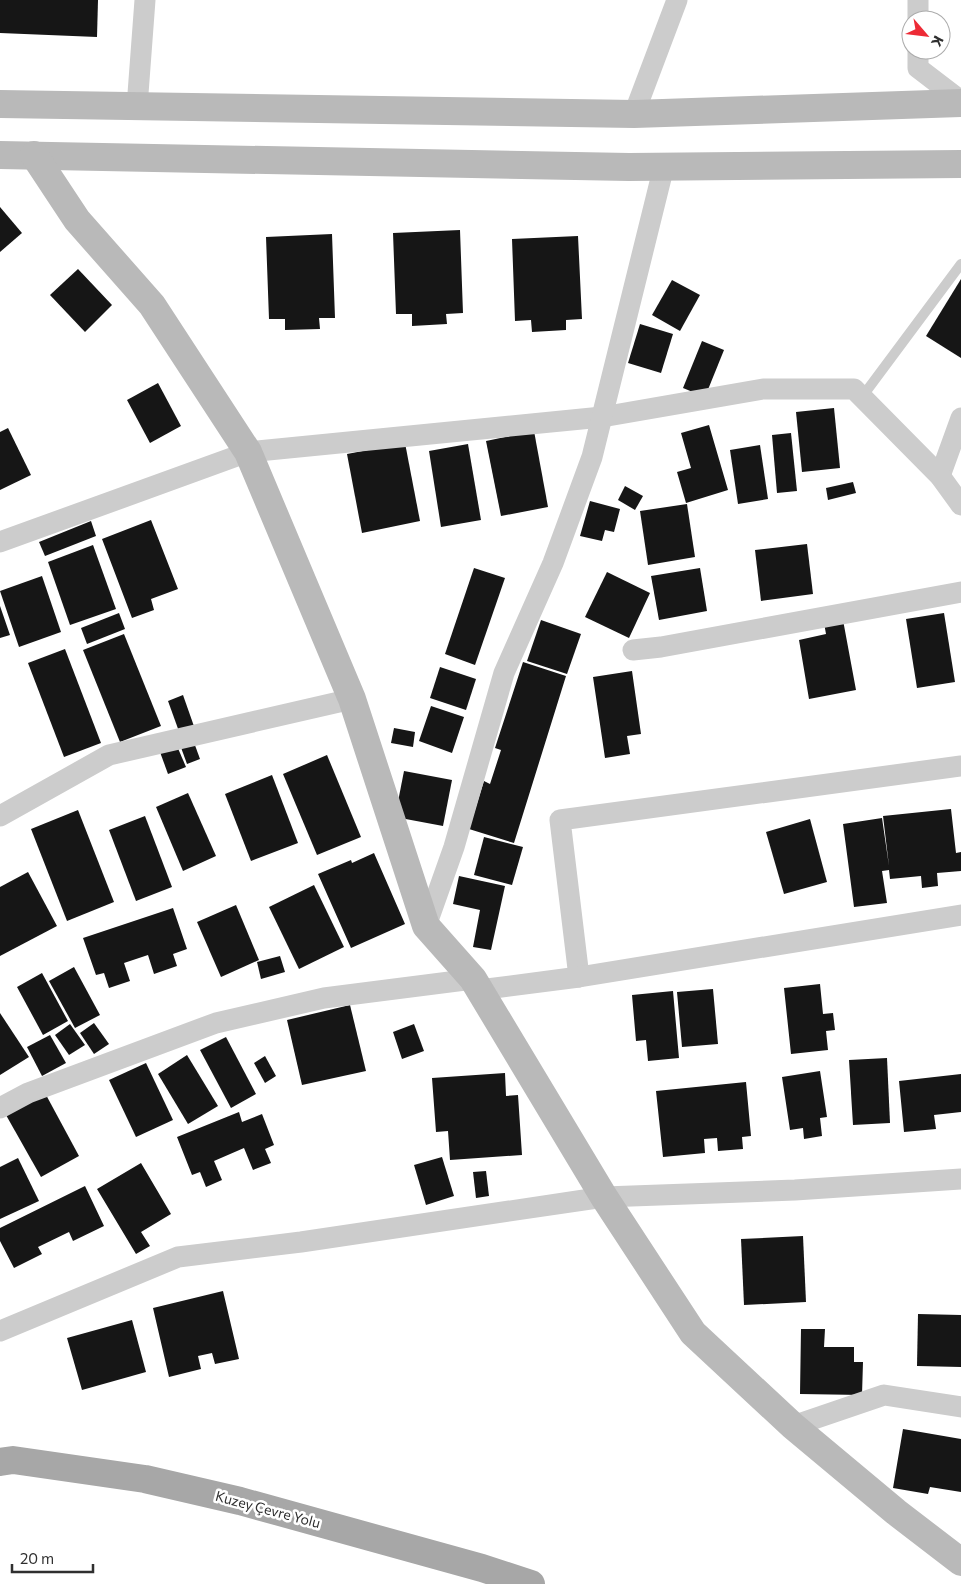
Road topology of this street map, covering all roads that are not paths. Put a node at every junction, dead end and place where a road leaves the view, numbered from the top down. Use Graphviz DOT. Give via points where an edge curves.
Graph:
graph roads {
  1 [pos="145,0"];
  2 [pos="677,0"];
  3 [pos="918,60"];
  4 [pos="961,102"];
  5 [pos="0,104"];
  6 [pos="136,107"];
  7 [pos="634,114"];
  8 [pos="0,154"];
  9 [pos="34,155"];
  10 [pos="961,164"];
  11 [pos="664,166"];
  12 [pos="961,264"];
  13 [pos="862,397"];
  14 [pos="602,417"];
  15 [pos="961,418"];
  16 [pos="248,452"];
  17 [pos="940,476"];
  18 [pos="961,505"];
  19 [pos="0,542"];
  20 [pos="961,592"];
  21 [pos="633,650"];
  22 [pos="352,700"];
  23 [pos="961,766"];
  24 [pos="0,816"];
  25 [pos="961,915"];
  26 [pos="426,926"];
  27 [pos="579,977"];
  28 [pos="476,985"];
  29 [pos="0,1108"];
  30 [pos="961,1179"];
  31 [pos="604,1197"];
  32 [pos="0,1331"];
  33 [pos="961,1407"];
  34 [pos="793,1426"];
  35 [pos="0,1462"];
  36 [pos="961,1562"];
  37 [pos="531,1584"];
  1 -- 6 [label="street"];
  2 -- 7 [label="street"];
  3 -- 4 [label="street" via="918,68"];
  4 -- 7 [label="main road"];
  5 -- 6 [label="main road"];
  6 -- 7 [label="main road"];
  8 -- 9 [label="main road"];
  9 -- 11 [label="main road"];
  9 -- 16 [label="main road" via="77,220 152,305"];
  10 -- 11 [label="main road"];
  11 -- 14 [label="street"];
  12 -- 13 [label="lane"];
  13 -- 14 [label="street" via="854,389 763,389"];
  13 -- 17 [label="street"];
  14 -- 16 [label="street"];
  14 -- 26 [label="street" via="592,457 553,563 504,673 454,847"];
  15 -- 17 [label="street"];
  16 -- 19 [label="street"];
  16 -- 22 [label="main road"];
  17 -- 18 [label="street"];
  20 -- 21 [label="street"];
  22 -- 24 [label="street" via="109,755"];
  22 -- 26 [label="main road"];
  23 -- 27 [label="street" via="560,820"];
  25 -- 27 [label="street"];
  26 -- 28 [label="main road"];
  27 -- 28 [label="street"];
  28 -- 29 [label="street" via="324,998 216,1023 28,1093"];
  28 -- 31 [label="main road"];
  30 -- 31 [label="street" via="796,1190"];
  31 -- 32 [label="street" via="178,1257"];
  31 -- 34 [label="main road" via="693,1333"];
  33 -- 34 [label="street" via="884,1395"];
  34 -- 36 [label="main road"];
  35 -- 37 [label="main road, Kuzey Çevre Yolu" via="13,1460 145,1479 240,1500"];
}
